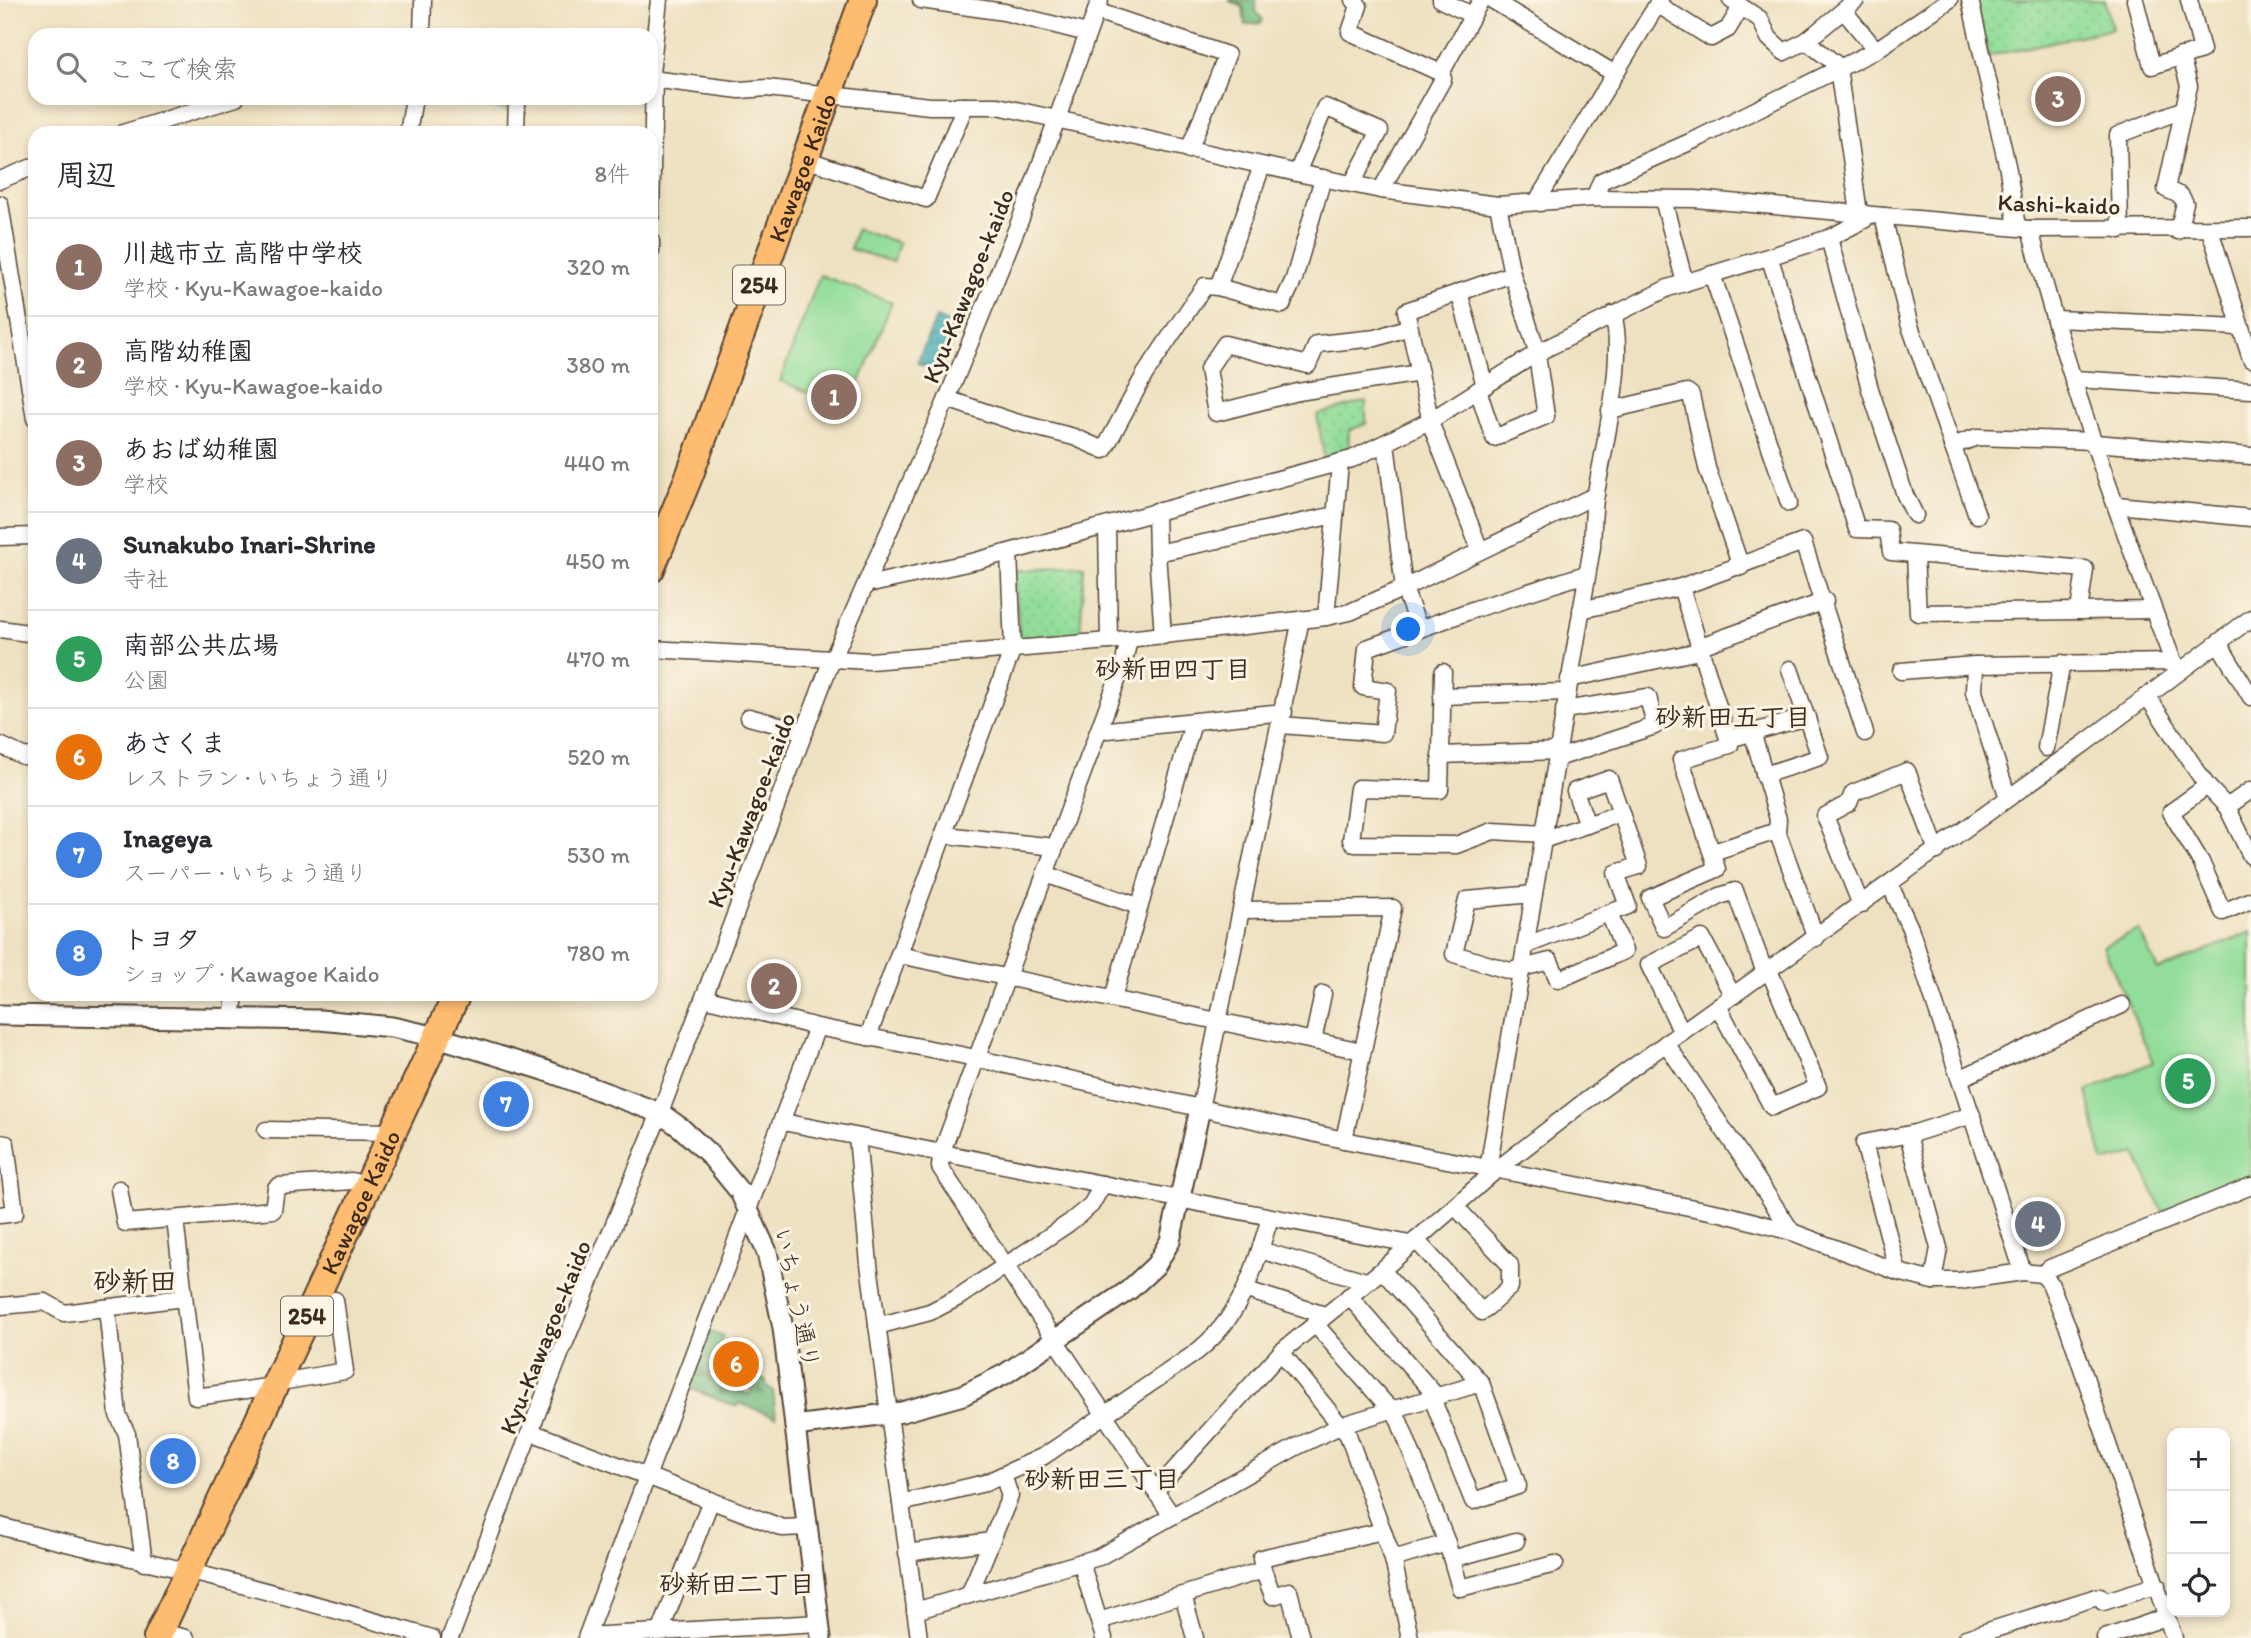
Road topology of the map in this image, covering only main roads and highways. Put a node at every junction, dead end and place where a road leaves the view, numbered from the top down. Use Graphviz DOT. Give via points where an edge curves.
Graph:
graph roads {
  1 [pos="857,1"];
  2 [pos="661,520"];
  3 [pos="454,1001"];
  4 [pos="158,1635"];
  1 -- 2 [label="highway, Kawagoe Kaido / 254" via="805,159"];
  3 -- 4 [label="highway, Kawagoe Kaido / 254"];
}
